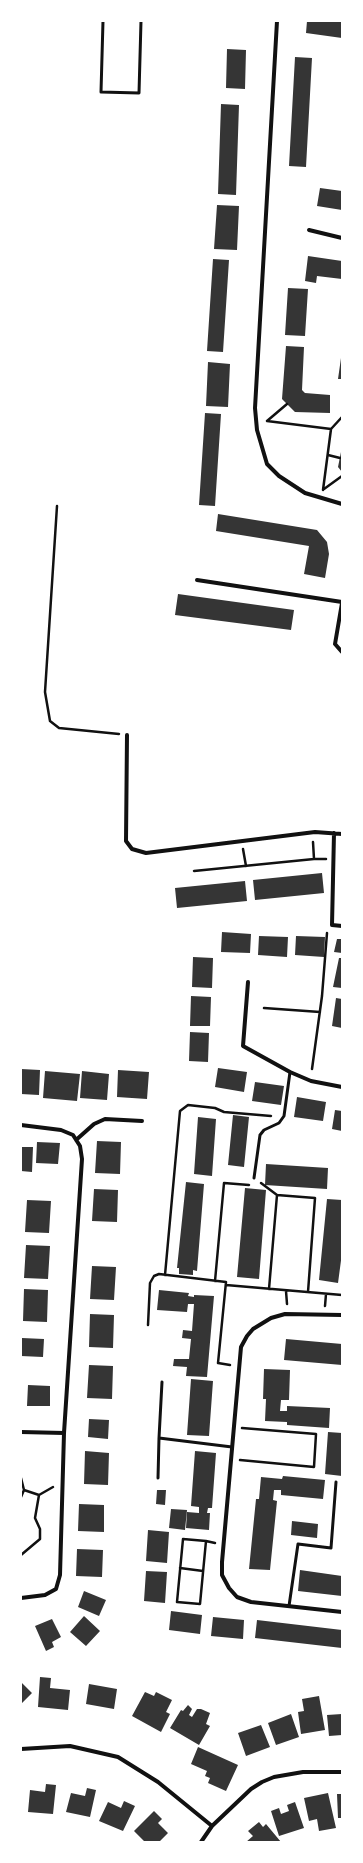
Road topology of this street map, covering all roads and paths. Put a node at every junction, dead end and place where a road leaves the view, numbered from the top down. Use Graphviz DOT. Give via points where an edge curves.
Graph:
graph roads {
  1 [pos="103,21"];
  2 [pos="141,21"];
  3 [pos="277,21"];
  4 [pos="309,230"];
  5 [pos="342,238"];
  6 [pos="287,404"];
  7 [pos="342,417"];
  8 [pos="331,429"];
  9 [pos="328,456"];
  10 [pos="340,458"];
  11 [pos="342,476"];
  12 [pos="342,504"];
  13 [pos="57,506"];
  14 [pos="197,580"];
  15 [pos="342,603"];
  16 [pos="342,652"];
  17 [pos="127,735"];
  18 [pos="334,833"];
  19 [pos="342,834"];
  20 [pos="313,842"];
  21 [pos="244,850"];
  22 [pos="314,859"];
  23 [pos="328,859"];
  24 [pos="246,866"];
  25 [pos="194,871"];
  26 [pos="342,926"];
  27 [pos="328,929"];
  28 [pos="248,982"];
  29 [pos="264,1008"];
  30 [pos="320,1012"];
  31 [pos="312,1069"];
  32 [pos="290,1072"];
  33 [pos="342,1087"];
  34 [pos="284,1116"];
  35 [pos="142,1121"];
  36 [pos="21,1125"];
  37 [pos="76,1140"];
  38 [pos="254,1178"];
  39 [pos="252,1186"];
  40 [pos="258,1186"];
  41 [pos="265,1187"];
  42 [pos="277,1195"];
  43 [pos="165,1275"];
  44 [pos="215,1281"];
  45 [pos="226,1285"];
  46 [pos="268,1289"];
  47 [pos="308,1292"];
  48 [pos="342,1295"];
  49 [pos="342,1315"];
  50 [pos="148,1325"];
  51 [pos="232,1365"];
  52 [pos="162,1382"];
  53 [pos="234,1427"];
  54 [pos="21,1432"];
  55 [pos="64,1433"];
  56 [pos="159,1438"];
  57 [pos="232,1447"];
  58 [pos="231,1460"];
  59 [pos="21,1478"];
  60 [pos="158,1478"];
  61 [pos="62,1482"];
  62 [pos="336,1482"];
  63 [pos="24,1490"];
  64 [pos="39,1495"];
  65 [pos="21,1497"];
  66 [pos="206,1541"];
  67 [pos="224,1544"];
  68 [pos="21,1555"];
  69 [pos="180,1568"];
  70 [pos="203,1571"];
  71 [pos="21,1598"];
  72 [pos="289,1606"];
  73 [pos="342,1612"];
  74 [pos="21,1749"];
  75 [pos="342,1772"];
  76 [pos="212,1826"];
  77 [pos="201,1842"];
  1 -- 2 [label="lane" via="101,92 139,93"];
  3 -- 12 [label="street" via="255,408 257,430 267,464 279,476 305,493"];
  4 -- 5 [label="street"];
  6 -- 8 [label="path" via="267,421"];
  7 -- 8 [label="path"];
  8 -- 9 [label="path"];
  9 -- 10 [label="path"];
  9 -- 11 [label="path" via="323,490"];
  13 -- 17 [label="path" via="45,692 50,721 59,728"];
  14 -- 15 [label="street"];
  15 -- 16 [label="street" via="335,644"];
  17 -- 18 [label="street" via="126,840 132,849 146,853 315,832"];
  18 -- 19 [label="street"];
  18 -- 26 [label="street" via="332,925"];
  20 -- 22 [label="path"];
  21 -- 24 [label="path"];
  22 -- 23 [label="path"];
  22 -- 24 [label="path"];
  24 -- 25 [label="path"];
  27 -- 30 [label="path"];
  28 -- 32 [label="street" via="243,1046"];
  29 -- 30 [label="path"];
  30 -- 31 [label="path"];
  32 -- 33 [label="street" via="311,1081"];
  32 -- 34 [label="lane"];
  34 -- 38 [label="lane" via="279,1123 264,1130 260,1135"];
  34 -- 43 [label="path" via="241,1114 188,1105 180,1111"];
  35 -- 37 [label="street" via="105,1120 94,1124"];
  36 -- 37 [label="street" via="62,1130"];
  37 -- 55 [label="street" via="80,1146 82,1159"];
  38 -- 41 [label="path"];
  39 -- 44 [label="path" via="224,1183"];
  40 -- 41 [label="path"];
  41 -- 42 [label="path"];
  42 -- 46 [label="path"];
  42 -- 47 [label="path" via="316,1198"];
  43 -- 44 [label="path"];
  43 -- 50 [label="path" via="154,1276 150,1283"];
  44 -- 45 [label="path" via="226,1282"];
  45 -- 46 [label="path"];
  45 -- 51 [label="path" via="218,1363"];
  46 -- 47 [label="path"];
  47 -- 48 [label="path"];
  49 -- 53 [label="street" via="285,1314 259,1324 247,1336 241,1347"];
  52 -- 56 [label="lane"];
  53 -- 57 [label="street"];
  53 -- 58 [label="path" via="316,1434 314,1467"];
  54 -- 55 [label="street"];
  55 -- 61 [label="street"];
  56 -- 57 [label="lane"];
  56 -- 60 [label="lane"];
  57 -- 58 [label="street"];
  58 -- 67 [label="street"];
  59 -- 63 [label="path"];
  61 -- 64 [label="path"];
  61 -- 71 [label="street" via="60,1575 56,1588 45,1595"];
  62 -- 72 [label="lane" via="331,1548 298,1544"];
  63 -- 64 [label="path"];
  63 -- 65 [label="path"];
  64 -- 68 [label="path" via="35,1518 40,1529 40,1539"];
  66 -- 67 [label="path"];
  66 -- 69 [label="path" via="183,1539"];
  66 -- 70 [label="path"];
  67 -- 72 [label="street" via="222,1575 237,1597 252,1602"];
  69 -- 70 [label="path"];
  69 -- 70 [label="path" via="177,1602 200,1604"];
  72 -- 73 [label="street"];
  74 -- 76 [label="street" via="70,1746 118,1757 158,1782"];
  75 -- 76 [label="street" via="303,1772 274,1777 251,1789"];
  76 -- 77 [label="street"];
}
